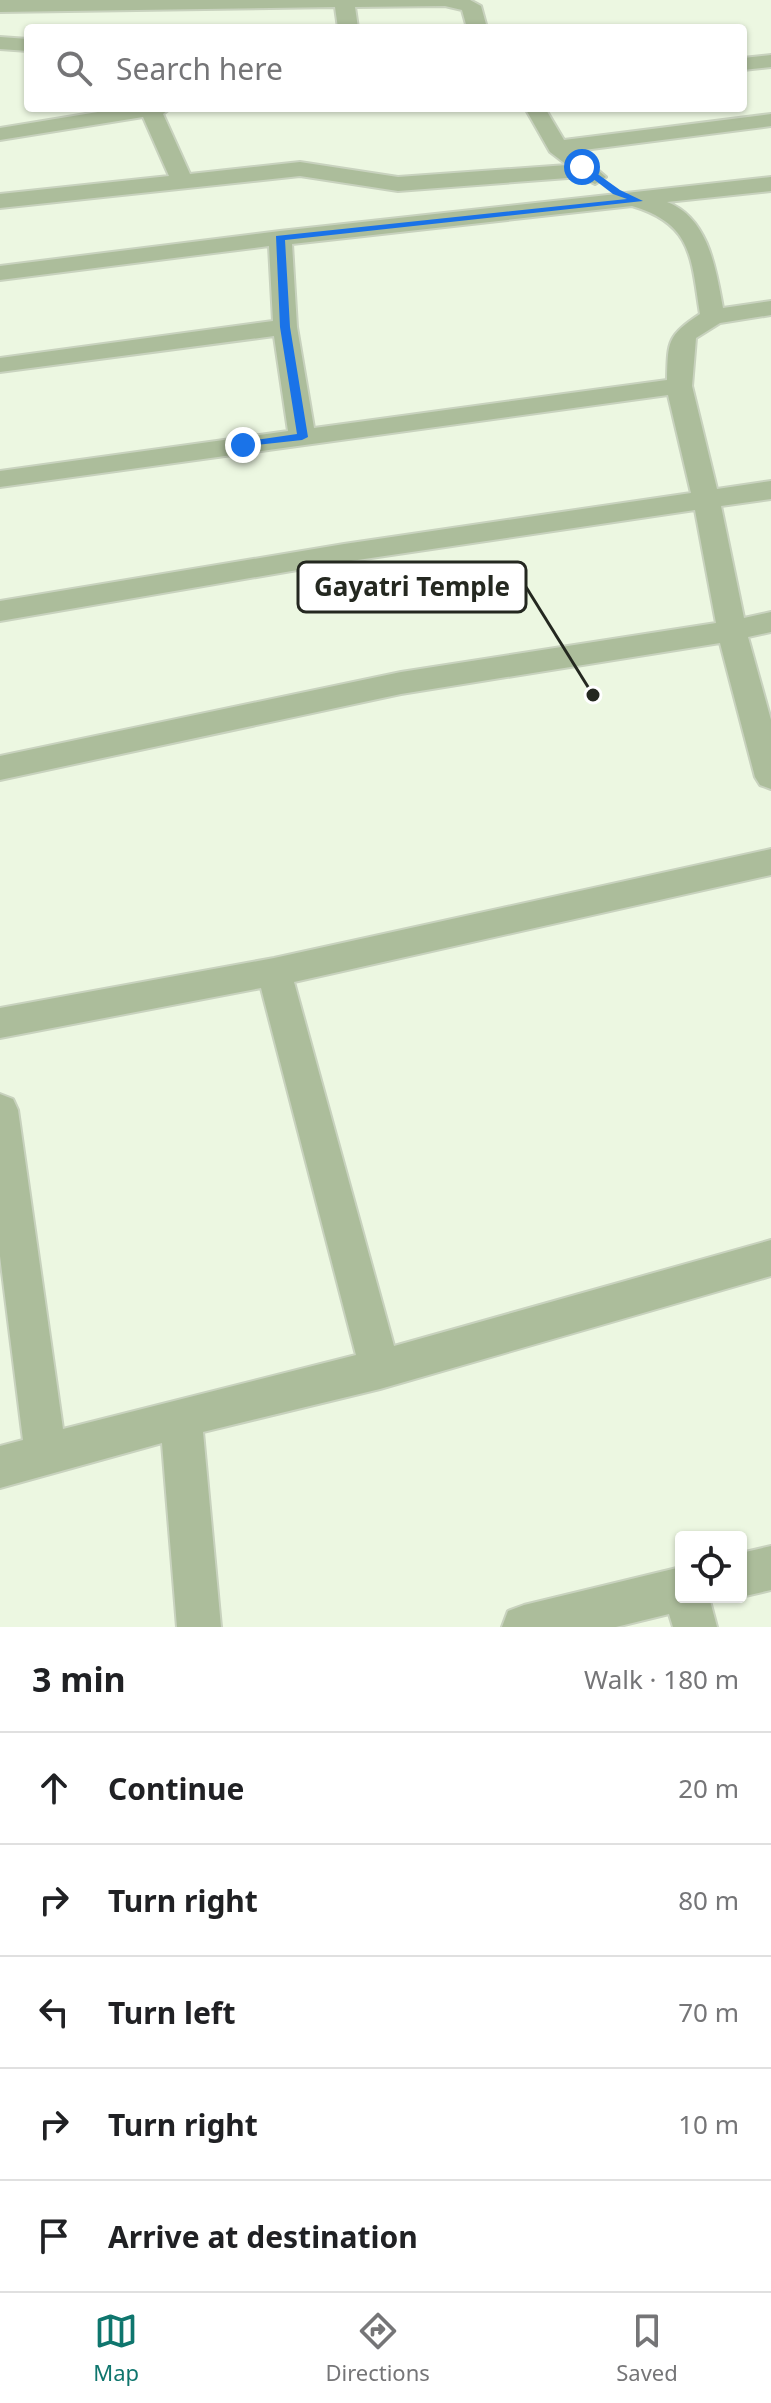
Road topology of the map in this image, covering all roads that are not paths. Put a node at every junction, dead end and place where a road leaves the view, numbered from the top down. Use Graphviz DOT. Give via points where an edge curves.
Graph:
graph roads {
  1 [pos="251,0"];
  2 [pos="344,0"];
  3 [pos="224,2"];
  4 [pos="7,4"];
  5 [pos="218,24"];
  6 [pos="347,24"];
  7 [pos="476,24"];
  8 [pos="0,43"];
  9 [pos="24,45"];
  10 [pos="771,61"];
  11 [pos="747,64"];
  12 [pos="137,112"];
  13 [pos="157,112"];
  14 [pos="537,112"];
  15 [pos="771,120"];
  16 [pos="0,134"];
  17 [pos="558,147"];
  18 [pos="586,170"];
  19 [pos="183,182"];
  20 [pos="771,184"];
  21 [pos="0,201"];
  22 [pos="638,201"];
  23 [pos="280,238"];
  24 [pos="0,273"];
  25 [pos="771,308"];
  26 [pos="713,317"];
  27 [pos="285,327"];
  28 [pos="0,365"];
  29 [pos="679,386"];
  30 [pos="302,437"];
  31 [pos="0,479"];
  32 [pos="771,490"];
  33 [pos="707,502"];
  34 [pos="0,611"];
  35 [pos="771,622"];
  36 [pos="732,631"];
  37 [pos="0,768"];
  38 [pos="771,777"];
  39 [pos="771,862"];
  40 [pos="274,972"];
  41 [pos="0,1023"];
  42 [pos="0,1110"];
  43 [pos="771,1258"];
  44 [pos="380,1369"];
  45 [pos="181,1417"];
  46 [pos="46,1454"];
  47 [pos="0,1467"];
  48 [pos="771,1568"];
  49 [pos="747,1574"];
  50 [pos="675,1590"];
  51 [pos="689,1603"];
  52 [pos="199,1627"];
  53 [pos="524,1627"];
  54 [pos="695,1627"];
  1 -- 2 [label="street"];
  1 -- 3 [label="street"];
  2 -- 6 [label="street"];
  2 -- 7 [label="street" via="459,1 471,6"];
  3 -- 4 [label="street"];
  3 -- 5 [label="street"];
  8 -- 9 [label="street"];
  10 -- 11 [label="street"];
  12 -- 16 [label="street"];
  13 -- 19 [label="street"];
  14 -- 17 [label="street"];
  15 -- 17 [label="street"];
  17 -- 18 [label="street"];
  18 -- 19 [label="street" via="398,184 300,169"];
  18 -- 22 [label="street"];
  19 -- 21 [label="street"];
  20 -- 22 [label="street"];
  22 -- 23 [label="street"];
  22 -- 26 [label="street" via="674,214 686,228 700,260"];
  23 -- 24 [label="street"];
  23 -- 27 [label="street"];
  25 -- 26 [label="street"];
  26 -- 29 [label="street" via="685,335"];
  27 -- 28 [label="street"];
  27 -- 30 [label="street"];
  29 -- 30 [label="street"];
  29 -- 33 [label="street"];
  30 -- 31 [label="street"];
  32 -- 33 [label="street"];
  33 -- 34 [label="street" via="344,553"];
  33 -- 36 [label="street"];
  35 -- 36 [label="street"];
  36 -- 37 [label="street" via="401,683"];
  36 -- 38 [label="street"];
  39 -- 40 [label="street"];
  40 -- 41 [label="street"];
  40 -- 44 [label="street"];
  42 -- 46 [label="street"];
  43 -- 44 [label="street"];
  44 -- 45 [label="street"];
  45 -- 46 [label="street"];
  45 -- 52 [label="street"];
  46 -- 47 [label="street"];
  48 -- 49 [label="street"];
  50 -- 53 [label="street"];
  51 -- 54 [label="street"];
}
